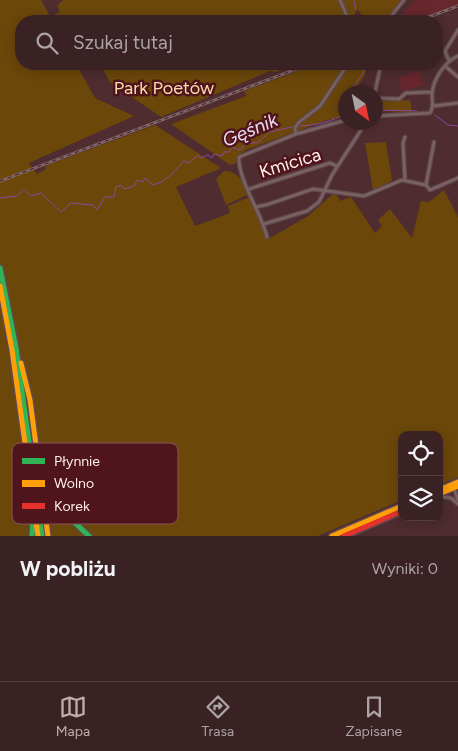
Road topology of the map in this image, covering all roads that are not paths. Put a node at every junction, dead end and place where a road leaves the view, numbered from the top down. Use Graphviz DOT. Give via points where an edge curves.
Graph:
graph roads {
  1 [pos="340,0"];
  2 [pos="404,0"];
  3 [pos="347,15"];
  4 [pos="392,15"];
  5 [pos="458,30"];
  6 [pos="458,56"];
  7 [pos="449,61"];
  8 [pos="445,66"];
  9 [pos="443,69"];
  10 [pos="344,70"];
  11 [pos="380,70"];
  12 [pos="442,70"];
  13 [pos="458,77"];
  14 [pos="377,85"];
  15 [pos="432,92"];
  16 [pos="383,98"];
  17 [pos="458,103"];
  18 [pos="433,106"];
  19 [pos="383,116"];
  20 [pos="338,122"];
  21 [pos="359,130"];
  22 [pos="296,134"];
  23 [pos="405,137"];
  24 [pos="434,142"];
  25 [pos="337,166"];
  26 [pos="458,178"];
  27 [pos="405,180"];
  28 [pos="426,185"];
  29 [pos="249,189"];
  30 [pos="325,190"];
  31 [pos="256,207"];
  32 [pos="264,224"];
  33 [pos="267,237"];
  34 [pos="0,268"];
  35 [pos="0,286"];
  36 [pos="16,348"];
  37 [pos="25,443"];
  38 [pos="29,443"];
  39 [pos="36,443"];
  40 [pos="458,482"];
  41 [pos="443,488"];
  42 [pos="443,489"];
  43 [pos="457,489"];
  44 [pos="443,494"];
  45 [pos="443,496"];
  46 [pos="458,500"];
  47 [pos="458,504"];
  48 [pos="398,508"];
  49 [pos="398,513"];
  50 [pos="76,524"];
  51 [pos="89,536"];
  52 [pos="332,536"];
  53 [pos="344,536"];
  1 -- 3 [label="street"];
  2 -- 4 [label="street"];
  5 -- 7 [label="street" via="445,54"];
  6 -- 7 [label="street"];
  7 -- 8 [label="street"];
  8 -- 9 [label="street"];
  8 -- 13 [label="street"];
  10 -- 22 [label="street" via="320,106 298,122"];
  11 -- 14 [label="street"];
  12 -- 15 [label="street"];
  15 -- 16 [label="street"];
  15 -- 18 [label="street"];
  17 -- 18 [label="street"];
  18 -- 19 [label="street" via="430,113"];
  20 -- 22 [label="street"];
  21 -- 25 [label="street"];
  22 -- 29 [label="street" via="238,157 241,174"];
  23 -- 27 [label="street"];
  24 -- 28 [label="street"];
  25 -- 29 [label="street, Kmicica" via="330,163"];
  25 -- 30 [label="street"];
  26 -- 28 [label="street" via="430,190"];
  27 -- 28 [label="street"];
  27 -- 30 [label="street" via="364,196"];
  29 -- 31 [label="street"];
  30 -- 31 [label="street" via="308,190"];
  30 -- 32 [label="street" via="319,202 307,211"];
  31 -- 32 [label="street"];
  32 -- 33 [label="street"];
  34 -- 36 [label="main road"];
  35 -- 37 [label="main road"];
  36 -- 38 [label="main road"];
  36 -- 39 [label="main road" via="28,389"];
  40 -- 41 [label="main road"];
  40 -- 43 [label="street"];
  42 -- 43 [label="street"];
  43 -- 44 [label="main road"];
  43 -- 46 [label="street"];
  45 -- 47 [label="street"];
  48 -- 52 [label="main road"];
  49 -- 53 [label="main road"];
  50 -- 51 [label="main road"];
}
